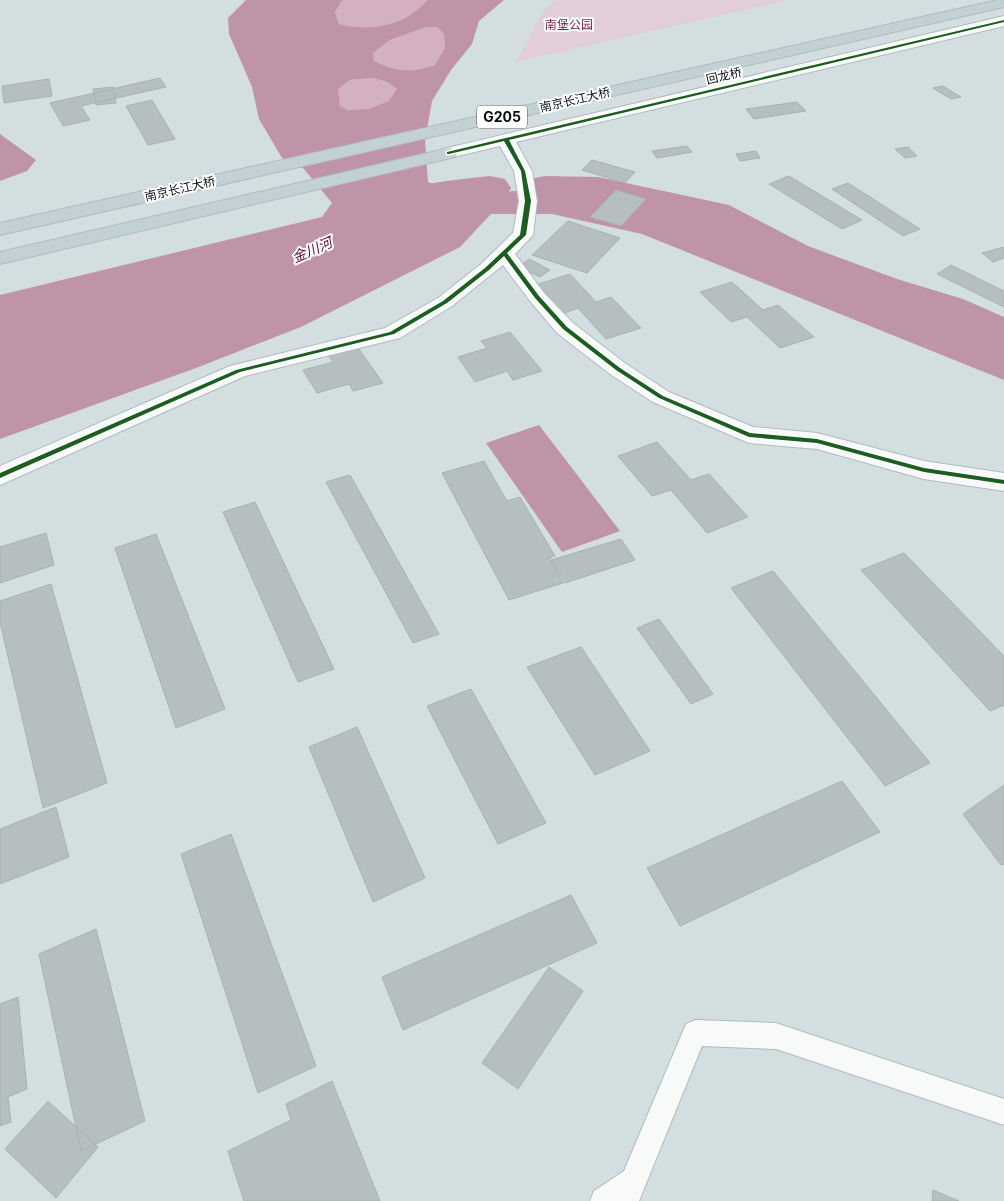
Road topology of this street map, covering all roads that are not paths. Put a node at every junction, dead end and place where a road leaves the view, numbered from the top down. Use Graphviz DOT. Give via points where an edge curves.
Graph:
graph roads {
  1 [pos="955,0"];
  2 [pos="1004,3"];
  3 [pos="1004,21"];
  4 [pos="506,140"];
  5 [pos="449,153"];
  6 [pos="0,214"];
  7 [pos="0,229"];
  8 [pos="504,253"];
  9 [pos="0,258"];
  10 [pos="0,476"];
  11 [pos="1004,482"];
  12 [pos="1004,1112"];
  13 [pos="628,1191"];
  14 [pos="604,1201"];
  1 -- 6 [label="highway, 南京长江大桥 / G205" via="498,105"];
  2 -- 7 [label="highway, 南京长江大桥 / G205"];
  3 -- 4 [label="street, 回龙桥"];
  4 -- 5 [label="street, 回龙桥"];
  4 -- 8 [label="street" via="523,171 528,201 523,235"];
  5 -- 9 [label="highway"];
  8 -- 10 [label="street" via="445,302 392,333 238,371"];
  8 -- 11 [label="street" via="565,328 661,397 749,435 817,441 924,470"];
  12 -- 13 [label="lane" via="776,1036 695,1033"];
  13 -- 14 [label="lane"];
}
